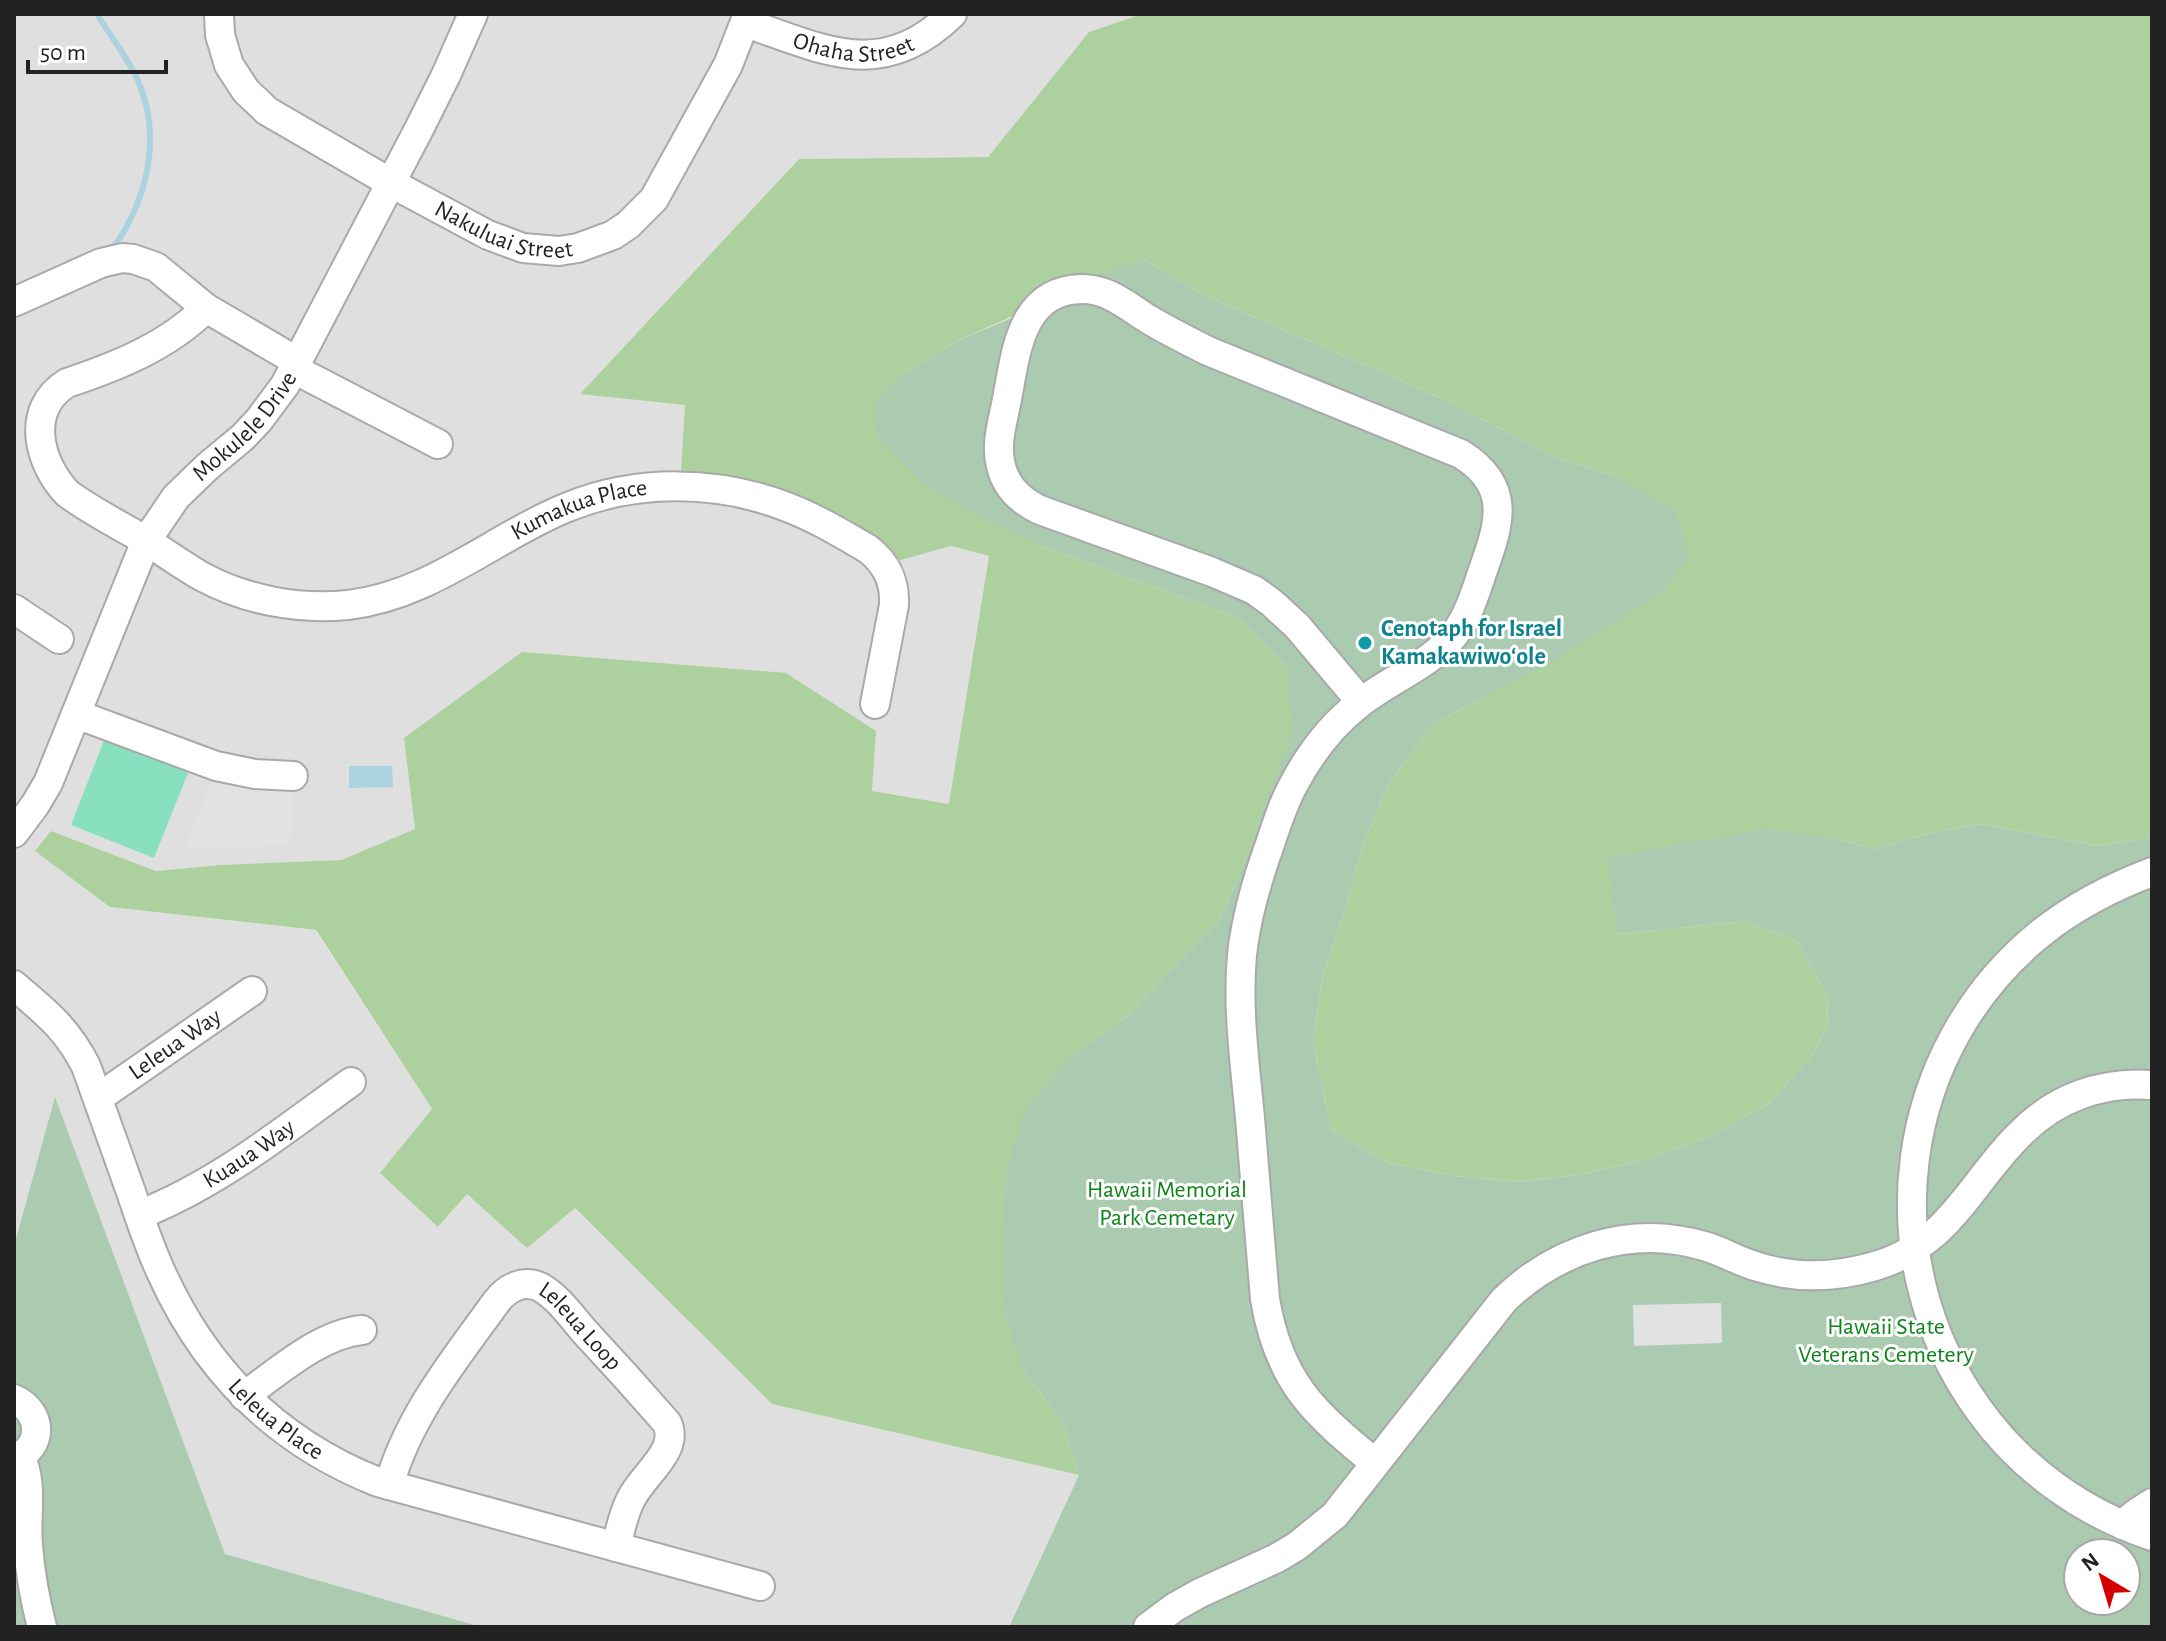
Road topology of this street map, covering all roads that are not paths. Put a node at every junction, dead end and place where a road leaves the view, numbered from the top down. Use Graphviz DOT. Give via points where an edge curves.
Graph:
graph roads {
  1 [pos="219,14"];
  2 [pos="473,14"];
  3 [pos="952,14"];
  4 [pos="747,18"];
  5 [pos="391,183"];
  6 [pos="14,302"];
  7 [pos="206,308"];
  8 [pos="296,366"];
  9 [pos="438,444"];
  10 [pos="146,541"];
  11 [pos="14,609"];
  12 [pos="59,639"];
  13 [pos="1361,702"];
  14 [pos="875,704"];
  15 [pos="76,714"];
  16 [pos="293,776"];
  17 [pos="19,814"];
  18 [pos="2152,872"];
  19 [pos="14,985"];
  20 [pos="252,991"];
  21 [pos="351,1082"];
  22 [pos="2152,1085"];
  23 [pos="98,1098"];
  24 [pos="139,1215"];
  25 [pos="1913,1248"];
  26 [pos="362,1330"];
  27 [pos="244,1396"];
  28 [pos="14,1399"];
  29 [pos="17,1458"];
  30 [pos="1375,1463"];
  31 [pos="389,1485"];
  32 [pos="2152,1503"];
  33 [pos="2123,1525"];
  34 [pos="2152,1536"];
  35 [pos="616,1547"];
  36 [pos="760,1586"];
  37 [pos="42,1627"];
  38 [pos="1148,1627"];
  1 -- 5 [label="street, Nakuluai Street" via="229,65 256,102"];
  2 -- 5 [label="street, Mokulele Drive"];
  3 -- 4 [label="street, Ohaha Street" via="910,45 861,55 829,52"];
  4 -- 5 [label="street, Nakuluai Street" via="728,65 654,199 628,225 604,239 559,251 523,248"];
  5 -- 8 [label="street, Mokulele Drive"];
  6 -- 7 [label="street" via="122,258 156,267"];
  7 -- 8 [label="street"];
  7 -- 10 [label="street, Kumakua Place" via="158,346 67,383 42,413 42,445 59,483 77,501"];
  8 -- 9 [label="street"];
  8 -- 10 [label="street, Mokulele Drive" via="259,420 183,489"];
  10 -- 14 [label="street, Kumakua Place" via="203,576 249,596 298,605 347,605 417,587 543,518 598,497 655,487 738,493 832,528 876,555 888,571 894,605"];
  10 -- 15 [label="street, Mokulele Drive"];
  11 -- 12 [label="street"];
  13 -- 13 [label="street" via="1297,626 1254,590 1040,510 1013,490 1001,469 998,445 1019,338 1028,318 1044,302 1066,291 1107,293 1208,351 1461,454 1479,467 1496,497 1498,520 1467,614 1439,650"];
  13 -- 30 [label="street" via="1320,743 1283,806 1248,914 1241,1014 1265,1299 1273,1337 1288,1373 1310,1405"];
  15 -- 16 [label="street" via="216,766"];
  15 -- 17 [label="street, Mokulele Drive" via="48,783"];
  18 -- 25 [label="street" via="2095,897 2041,933 1995,978 1964,1021 1943,1059 1922,1119 1912,1183"];
  19 -- 23 [label="street, Leleua Place" via="66,1033"];
  20 -- 23 [label="street, Leleua Way"];
  21 -- 24 [label="street, Kuaua Way" via="223,1173"];
  22 -- 25 [label="street" via="2101,1088 2047,1111 2017,1136 1954,1215"];
  23 -- 24 [label="street, Leleua Place"];
  24 -- 27 [label="street, Leleua Place" via="174,1299"];
  25 -- 30 [label="street" via="1879,1265 1815,1276 1773,1271 1705,1246 1661,1238 1616,1240 1574,1252 1536,1273 1504,1300"];
  25 -- 33 [label="street" via="1938,1340 1988,1423 2054,1486"];
  26 -- 27 [label="street" via="325,1339"];
  27 -- 31 [label="street, Leleua Place" via="322,1456"];
  28 -- 29 [label="street" via="30,1410 36,1426 33,1443"];
  29 -- 37 [label="street" via="29,1482 28,1554"];
  30 -- 38 [label="street" via="1335,1515 1297,1546 1200,1593"];
  31 -- 35 [label="street, Leleua Place"];
  31 -- 35 [label="street, Leleua Loop" via="418,1414 497,1301 515,1286 536,1285 567,1311 670,1430 667,1451 629,1502"];
  32 -- 33 [label="street"];
  33 -- 34 [label="street"];
  35 -- 36 [label="street, Leleua Place"];
}
